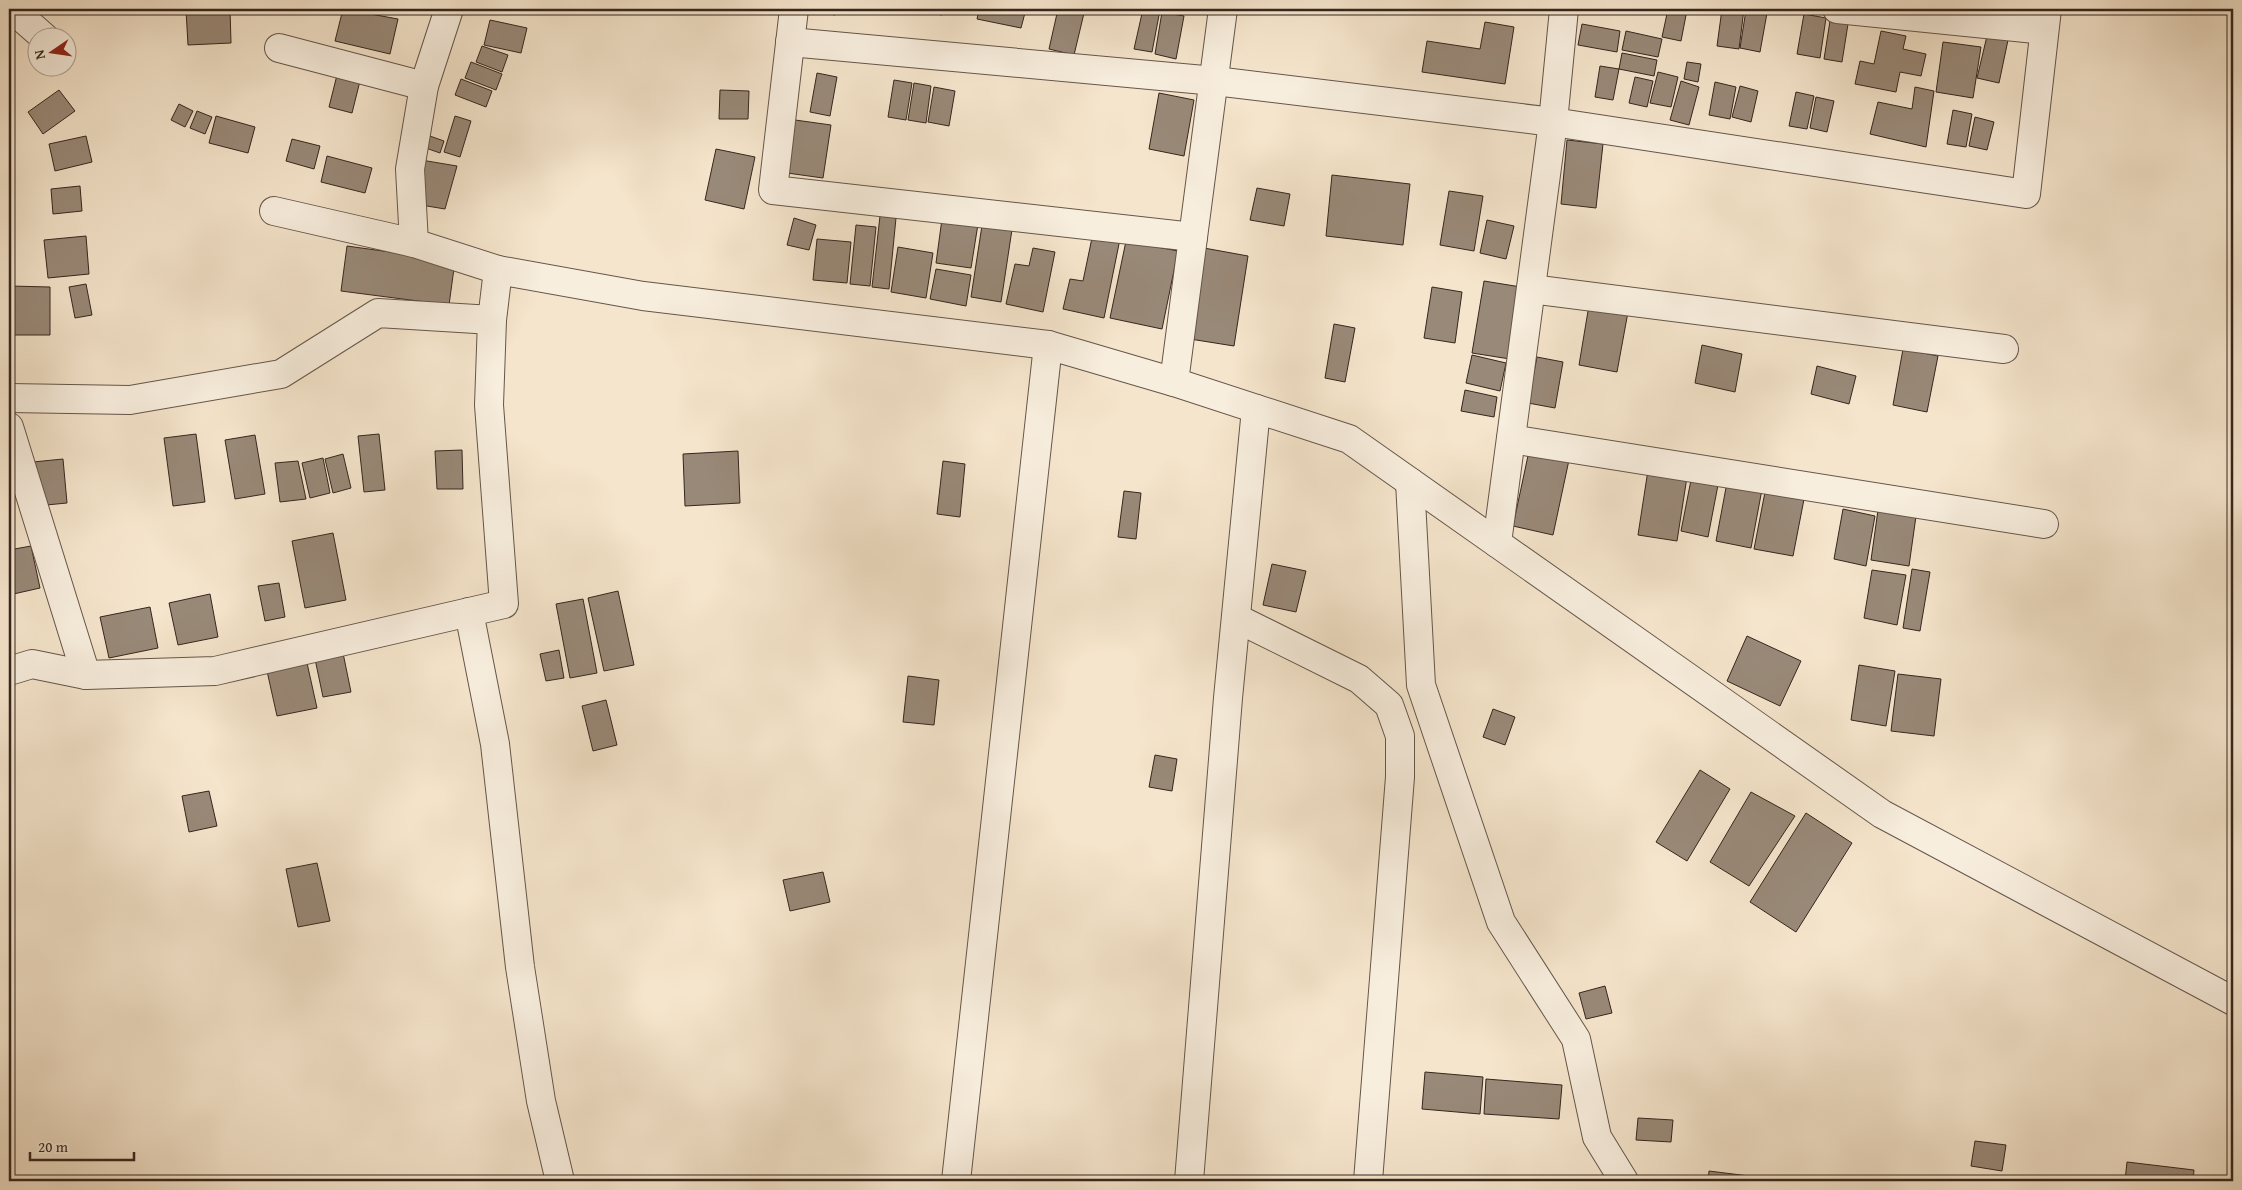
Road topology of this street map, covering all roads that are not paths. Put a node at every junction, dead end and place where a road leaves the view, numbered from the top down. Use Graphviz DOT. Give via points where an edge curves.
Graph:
graph roads {
  1 [pos="12,9"];
  2 [pos="448,9"];
  3 [pos="794,9"];
  4 [pos="1223,9"];
  5 [pos="1564,9"];
  6 [pos="1837,9"];
  7 [pos="1903,12"];
  8 [pos="2045,19"];
  9 [pos="34,28"];
  10 [pos="790,42"];
  11 [pos="279,48"];
  12 [pos="1215,81"];
  13 [pos="424,86"];
  14 [pos="1553,122"];
  15 [pos="274,210"];
  16 [pos="1193,237"];
  17 [pos="414,242"];
  18 [pos="498,270"];
  19 [pos="1531,289"];
  20 [pos="492,320"];
  21 [pos="1048,345"];
  22 [pos="2004,349"];
  23 [pos="1174,382"];
  24 [pos="9,398"];
  25 [pos="1256,409"];
  26 [pos="9,428"];
  27 [pos="1511,439"];
  28 [pos="1410,482"];
  29 [pos="2044,524"];
  30 [pos="1497,543"];
  31 [pos="469,612"];
  32 [pos="1236,618"];
  33 [pos="9,671"];
  34 [pos="86,675"];
  35 [pos="2233,1001"];
  36 [pos="560,1181"];
  37 [pos="956,1181"];
  38 [pos="1189,1181"];
  39 [pos="1368,1181"];
  40 [pos="1624,1181"];
  1 -- 9 [label="street"];
  2 -- 13 [label="street"];
  3 -- 10 [label="street"];
  4 -- 12 [label="street"];
  5 -- 14 [label="street"];
  6 -- 7 [label="street"];
  7 -- 8 [label="street"];
  8 -- 14 [label="street" via="2026,194"];
  10 -- 12 [label="street"];
  10 -- 16 [label="street" via="773,190"];
  11 -- 13 [label="street"];
  12 -- 14 [label="street"];
  12 -- 16 [label="street"];
  13 -- 17 [label="street" via="410,169"];
  14 -- 19 [label="street"];
  15 -- 17 [label="street"];
  16 -- 23 [label="street"];
  17 -- 18 [label="street"];
  18 -- 20 [label="street"];
  18 -- 21 [label="street" via="643,296"];
  19 -- 22 [label="street"];
  19 -- 27 [label="street"];
  20 -- 24 [label="street" via="378,313 281,374 130,400"];
  20 -- 31 [label="street" via="489,405 504,604"];
  21 -- 23 [label="street"];
  21 -- 37 [label="street"];
  23 -- 25 [label="street"];
  25 -- 28 [label="street" via="1349,439"];
  25 -- 32 [label="street"];
  26 -- 34 [label="street"];
  27 -- 29 [label="street"];
  27 -- 30 [label="street"];
  28 -- 30 [label="street"];
  28 -- 40 [label="street" via="1421,685 1501,922 1576,1039 1597,1137"];
  30 -- 35 [label="street" via="1882,814"];
  31 -- 34 [label="street" via="215,672"];
  31 -- 36 [label="street" via="495,744 520,967 541,1101"];
  32 -- 38 [label="street"];
  32 -- 39 [label="street" via="1359,679 1389,705 1400,736 1400,777"];
  33 -- 34 [label="street" via="32,664"];
}
